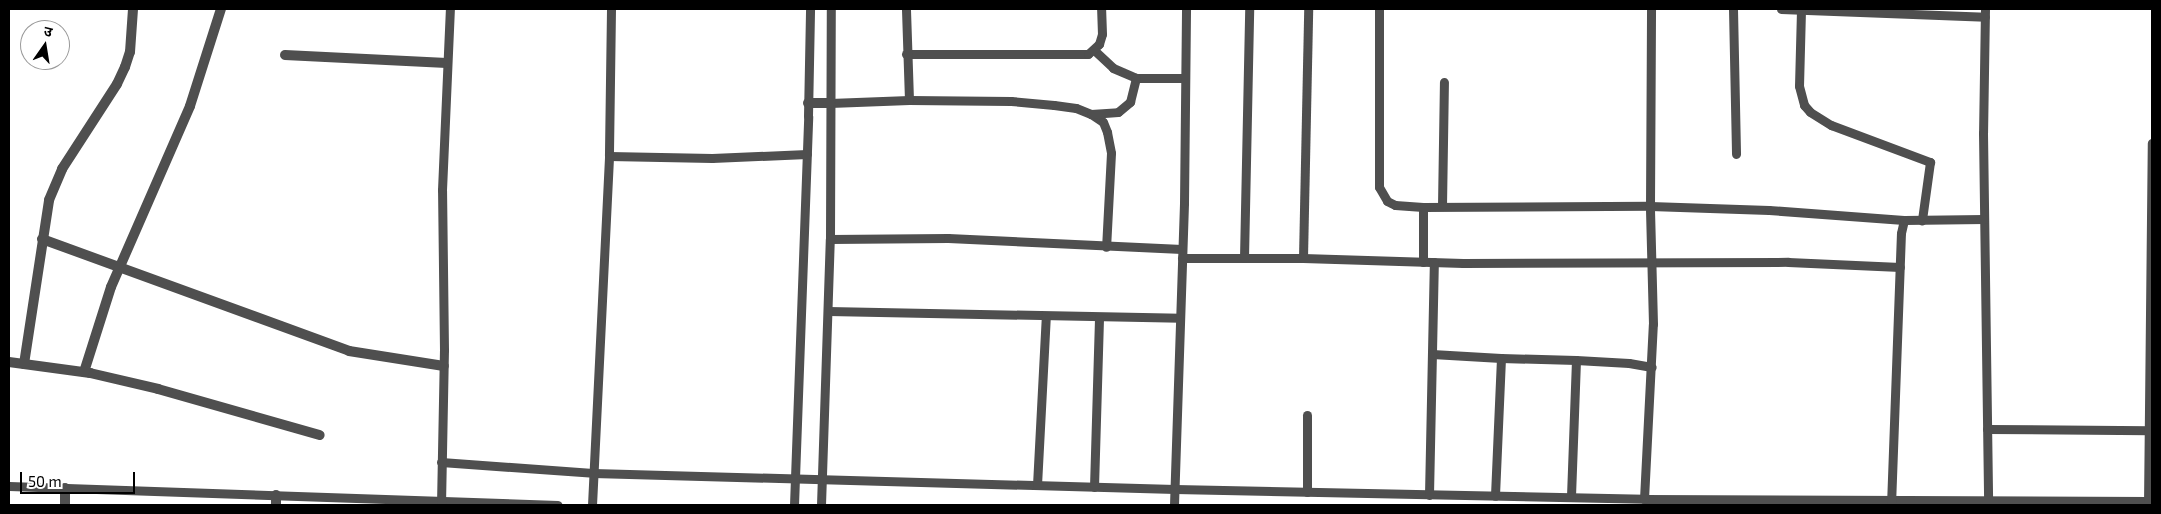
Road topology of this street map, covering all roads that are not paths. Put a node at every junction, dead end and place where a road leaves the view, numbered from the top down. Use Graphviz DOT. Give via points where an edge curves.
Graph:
graph roads {
  1 [pos="133,9"];
  2 [pos="221,9"];
  3 [pos="450,9"];
  4 [pos="611,9"];
  5 [pos="810,9"];
  6 [pos="831,9"];
  7 [pos="906,9"];
  8 [pos="1101,9"];
  9 [pos="1186,9"];
  10 [pos="1249,9"];
  11 [pos="1308,9"];
  12 [pos="1380,9"];
  13 [pos="1651,9"];
  14 [pos="1733,9"];
  15 [pos="1781,9"];
  16 [pos="1801,10"];
  17 [pos="1985,13"];
  18 [pos="1094,50"];
  19 [pos="906,54"];
  20 [pos="284,55"];
  21 [pos="447,63"];
  22 [pos="1136,78"];
  23 [pos="1185,78"];
  24 [pos="1444,82"];
  25 [pos="909,100"];
  26 [pos="808,103"];
  27 [pos="830,103"];
  28 [pos="1091,114"];
  29 [pos="2152,143"];
  30 [pos="807,154"];
  31 [pos="1736,154"];
  32 [pos="609,156"];
  33 [pos="1442,206"];
  34 [pos="1650,206"];
  35 [pos="1423,207"];
  36 [pos="1904,220"];
  37 [pos="1922,220"];
  38 [pos="1984,220"];
  39 [pos="42,239"];
  40 [pos="830,239"];
  41 [pos="1106,247"];
  42 [pos="1182,254"];
  43 [pos="1244,258"];
  44 [pos="1303,258"];
  45 [pos="1423,262"];
  46 [pos="1434,262"];
  47 [pos="1653,263"];
  48 [pos="120,267"];
  49 [pos="1900,267"];
  50 [pos="828,311"];
  51 [pos="1046,316"];
  52 [pos="1099,317"];
  53 [pos="1180,318"];
  54 [pos="1432,354"];
  55 [pos="1501,358"];
  56 [pos="1576,360"];
  57 [pos="9,362"];
  58 [pos="24,364"];
  59 [pos="444,366"];
  60 [pos="1652,367"];
  61 [pos="84,372"];
  62 [pos="1307,415"];
  63 [pos="1987,429"];
  64 [pos="2149,430"];
  65 [pos="320,435"];
  66 [pos="441,462"];
  67 [pos="593,472"];
  68 [pos="795,479"];
  69 [pos="822,480"];
  70 [pos="1037,485"];
  71 [pos="9,486"];
  72 [pos="1094,487"];
  73 [pos="66,488"];
  74 [pos="1175,489"];
  75 [pos="1307,492"];
  76 [pos="1429,495"];
  77 [pos="1495,496"];
  78 [pos="1571,497"];
  79 [pos="1644,498"];
  80 [pos="276,500"];
  81 [pos="1988,500"];
  82 [pos="1892,502"];
  83 [pos="441,503"];
  84 [pos="2148,503"];
  85 [pos="65,505"];
  86 [pos="558,505"];
  87 [pos="592,505"];
  88 [pos="794,505"];
  89 [pos="821,505"];
  90 [pos="1174,505"];
  1 -- 39 [label="street" via="130,52 125,67 62,169 49,200"];
  2 -- 48 [label="street" via="190,106"];
  3 -- 21 [label="lane"];
  4 -- 32 [label="lane"];
  5 -- 26 [label="lane"];
  6 -- 27 [label="lane"];
  7 -- 19 [label="lane"];
  8 -- 18 [label="lane" via="1102,34"];
  9 -- 23 [label="lane"];
  10 -- 43 [label="lane"];
  11 -- 44 [label="lane"];
  12 -- 35 [label="lane" via="1380,187 1387,201 1395,205"];
  13 -- 34 [label="lane"];
  14 -- 31 [label="lane"];
  15 -- 16 [label="lane"];
  16 -- 17 [label="lane"];
  16 -- 37 [label="lane" via="1799,86 1804,105 1831,125 1930,162"];
  17 -- 38 [label="lane"];
  18 -- 19 [label="lane" via="1080,55 1016,52"];
  18 -- 22 [label="lane" via="1112,68"];
  19 -- 25 [label="lane"];
  20 -- 21 [label="street"];
  21 -- 59 [label="lane" via="442,190"];
  22 -- 23 [label="lane"];
  22 -- 28 [label="lane" via="1130,102 1118,112"];
  23 -- 42 [label="lane"];
  24 -- 33 [label="lane"];
  25 -- 27 [label="lane"];
  25 -- 28 [label="lane" via="1011,101 1061,106"];
  26 -- 27 [label="street"];
  26 -- 30 [label="lane"];
  27 -- 40 [label="lane"];
  28 -- 41 [label="lane" via="1102,122 1110,141"];
  29 -- 64 [label="lane"];
  30 -- 32 [label="lane" via="712,158"];
  30 -- 68 [label="lane"];
  32 -- 67 [label="lane"];
  33 -- 34 [label="lane"];
  33 -- 35 [label="lane"];
  34 -- 36 [label="lane" via="1769,210"];
  34 -- 47 [label="lane"];
  35 -- 45 [label="lane"];
  36 -- 37 [label="lane"];
  36 -- 49 [label="lane"];
  37 -- 38 [label="lane"];
  38 -- 63 [label="lane"];
  39 -- 48 [label="street"];
  39 -- 58 [label="street"];
  40 -- 41 [label="lane" via="948,238"];
  40 -- 50 [label="lane"];
  41 -- 42 [label="lane"];
  42 -- 43 [label="lane"];
  42 -- 53 [label="lane"];
  43 -- 44 [label="lane"];
  44 -- 45 [label="lane"];
  45 -- 46 [label="lane"];
  46 -- 47 [label="lane"];
  46 -- 54 [label="lane"];
  47 -- 49 [label="lane" via="1788,262"];
  47 -- 60 [label="lane"];
  48 -- 59 [label="street" via="349,351"];
  48 -- 61 [label="street" via="101,312"];
  49 -- 82 [label="lane"];
  50 -- 51 [label="lane"];
  50 -- 69 [label="lane"];
  51 -- 52 [label="lane"];
  51 -- 70 [label="lane"];
  52 -- 53 [label="lane"];
  52 -- 72 [label="lane"];
  53 -- 74 [label="lane"];
  54 -- 55 [label="lane"];
  54 -- 76 [label="lane"];
  55 -- 56 [label="lane"];
  55 -- 77 [label="lane"];
  56 -- 60 [label="lane"];
  56 -- 78 [label="lane"];
  57 -- 58 [label="street"];
  58 -- 61 [label="street"];
  59 -- 66 [label="lane"];
  60 -- 79 [label="lane"];
  61 -- 65 [label="street" via="158,389"];
  62 -- 75 [label="lane"];
  63 -- 64 [label="lane"];
  63 -- 81 [label="lane"];
  64 -- 84 [label="lane"];
  66 -- 67 [label="lane"];
  66 -- 83 [label="lane"];
  67 -- 68 [label="lane"];
  67 -- 87 [label="lane"];
  68 -- 69 [label="lane"];
  68 -- 88 [label="lane"];
  69 -- 70 [label="lane"];
  69 -- 89 [label="lane"];
  70 -- 72 [label="lane"];
  71 -- 73 [label="lane"];
  72 -- 74 [label="lane"];
  73 -- 80 [label="lane"];
  73 -- 85 [label="street"];
  74 -- 75 [label="lane"];
  74 -- 90 [label="lane"];
  75 -- 76 [label="lane"];
  76 -- 77 [label="lane"];
  77 -- 78 [label="lane"];
  78 -- 79 [label="lane"];
  79 -- 82 [label="lane"];
  80 -- 83 [label="lane"];
  81 -- 82 [label="lane"];
  81 -- 84 [label="lane"];
  83 -- 86 [label="lane"];
}
